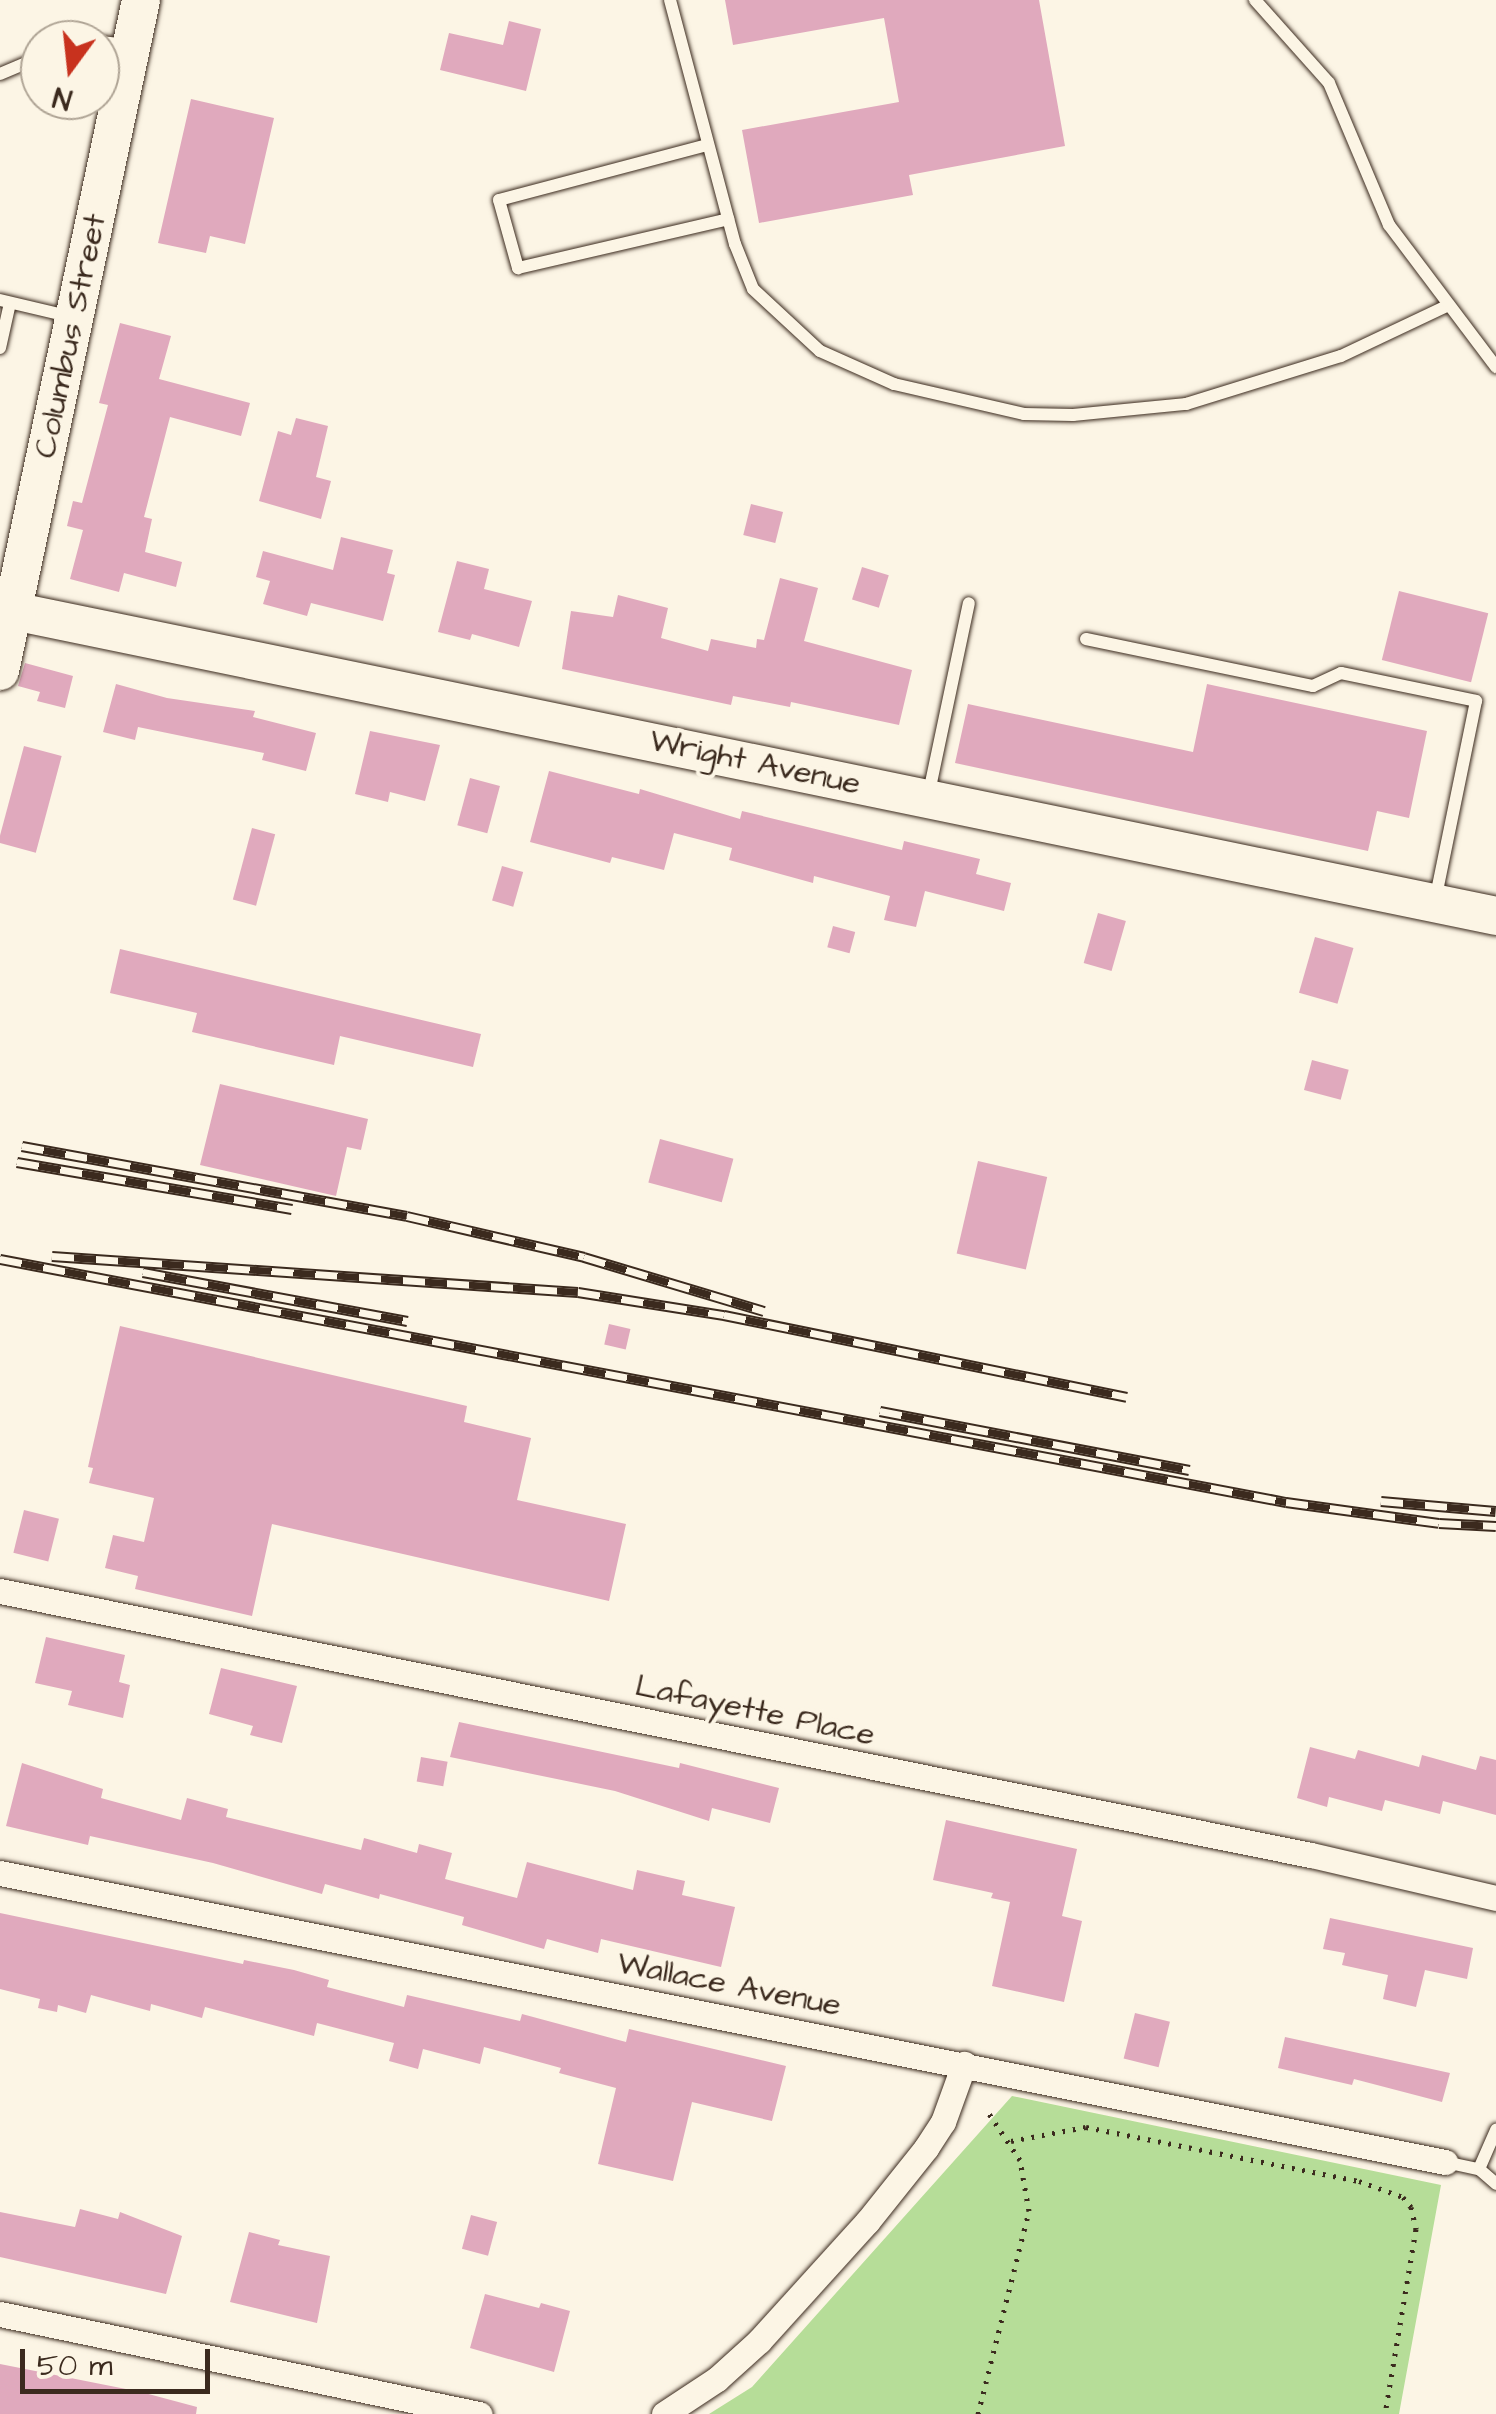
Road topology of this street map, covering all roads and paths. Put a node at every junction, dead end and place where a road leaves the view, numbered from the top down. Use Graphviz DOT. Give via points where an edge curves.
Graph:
graph roads {
  1 [pos="141,0"];
  2 [pos="670,0"];
  3 [pos="1254,0"];
  4 [pos="120,37"];
  5 [pos="104,120"];
  6 [pos="707,145"];
  7 [pos="728,219"];
  8 [pos="5,302"];
  9 [pos="1447,306"];
  10 [pos="74,318"];
  11 [pos="0,348"];
  12 [pos="1496,367"];
  13 [pos="969,603"];
  14 [pos="13,611"];
  15 [pos="1086,639"];
  16 [pos="0,671"];
  17 [pos="928,799"];
  18 [pos="1434,902"];
  19 [pos="1496,916"];
  20 [pos="0,1591"];
  21 [pos="0,1873"];
  22 [pos="1496,1898"];
  23 [pos="964,2064"];
  24 [pos="988,2112"];
  25 [pos="1496,2130"];
  26 [pos="1011,2142"];
  27 [pos="1445,2162"];
  28 [pos="1479,2169"];
  29 [pos="1496,2184"];
  30 [pos="0,2314"];
  31 [pos="480,2414"];
  32 [pos="664,2414"];
  33 [pos="978,2414"];
  34 [pos="1385,2414"];
  1 -- 4 [label="street, Columbus Street"];
  2 -- 6 [label="lane"];
  3 -- 9 [label="lane" via="1329,83 1389,225"];
  5 -- 10 [label="street, Columbus Street"];
  6 -- 7 [label="lane"];
  6 -- 7 [label="lane" via="498,200 518,268"];
  7 -- 9 [label="lane" via="752,289 820,351 894,384 1024,414 1186,404 1342,356"];
  8 -- 10 [label="lane"];
  8 -- 11 [label="lane"];
  9 -- 12 [label="lane"];
  10 -- 14 [label="street, Columbus Street"];
  13 -- 17 [label="lane"];
  14 -- 16 [label="street, Columbus Street"];
  14 -- 17 [label="street, Wright Avenue"];
  15 -- 18 [label="lane" via="1313,686 1342,673 1476,701"];
  17 -- 18 [label="street, Wright Avenue"];
  18 -- 19 [label="street, Wright Avenue"];
  20 -- 22 [label="street, Lafayette Place"];
  21 -- 23 [label="street, Wallace Avenue"];
  23 -- 27 [label="street, Wallace Avenue"];
  23 -- 32 [label="street" via="926,2148 867,2222 759,2341"];
  24 -- 26 [label="path"];
  25 -- 28 [label="lane"];
  26 -- 33 [label="path" via="1029,2212"];
  26 -- 34 [label="path" via="1086,2127 1359,2181 1402,2197 1416,2229"];
  27 -- 28 [label="lane"];
  28 -- 29 [label="lane"];
  30 -- 31 [label="street"];
}
